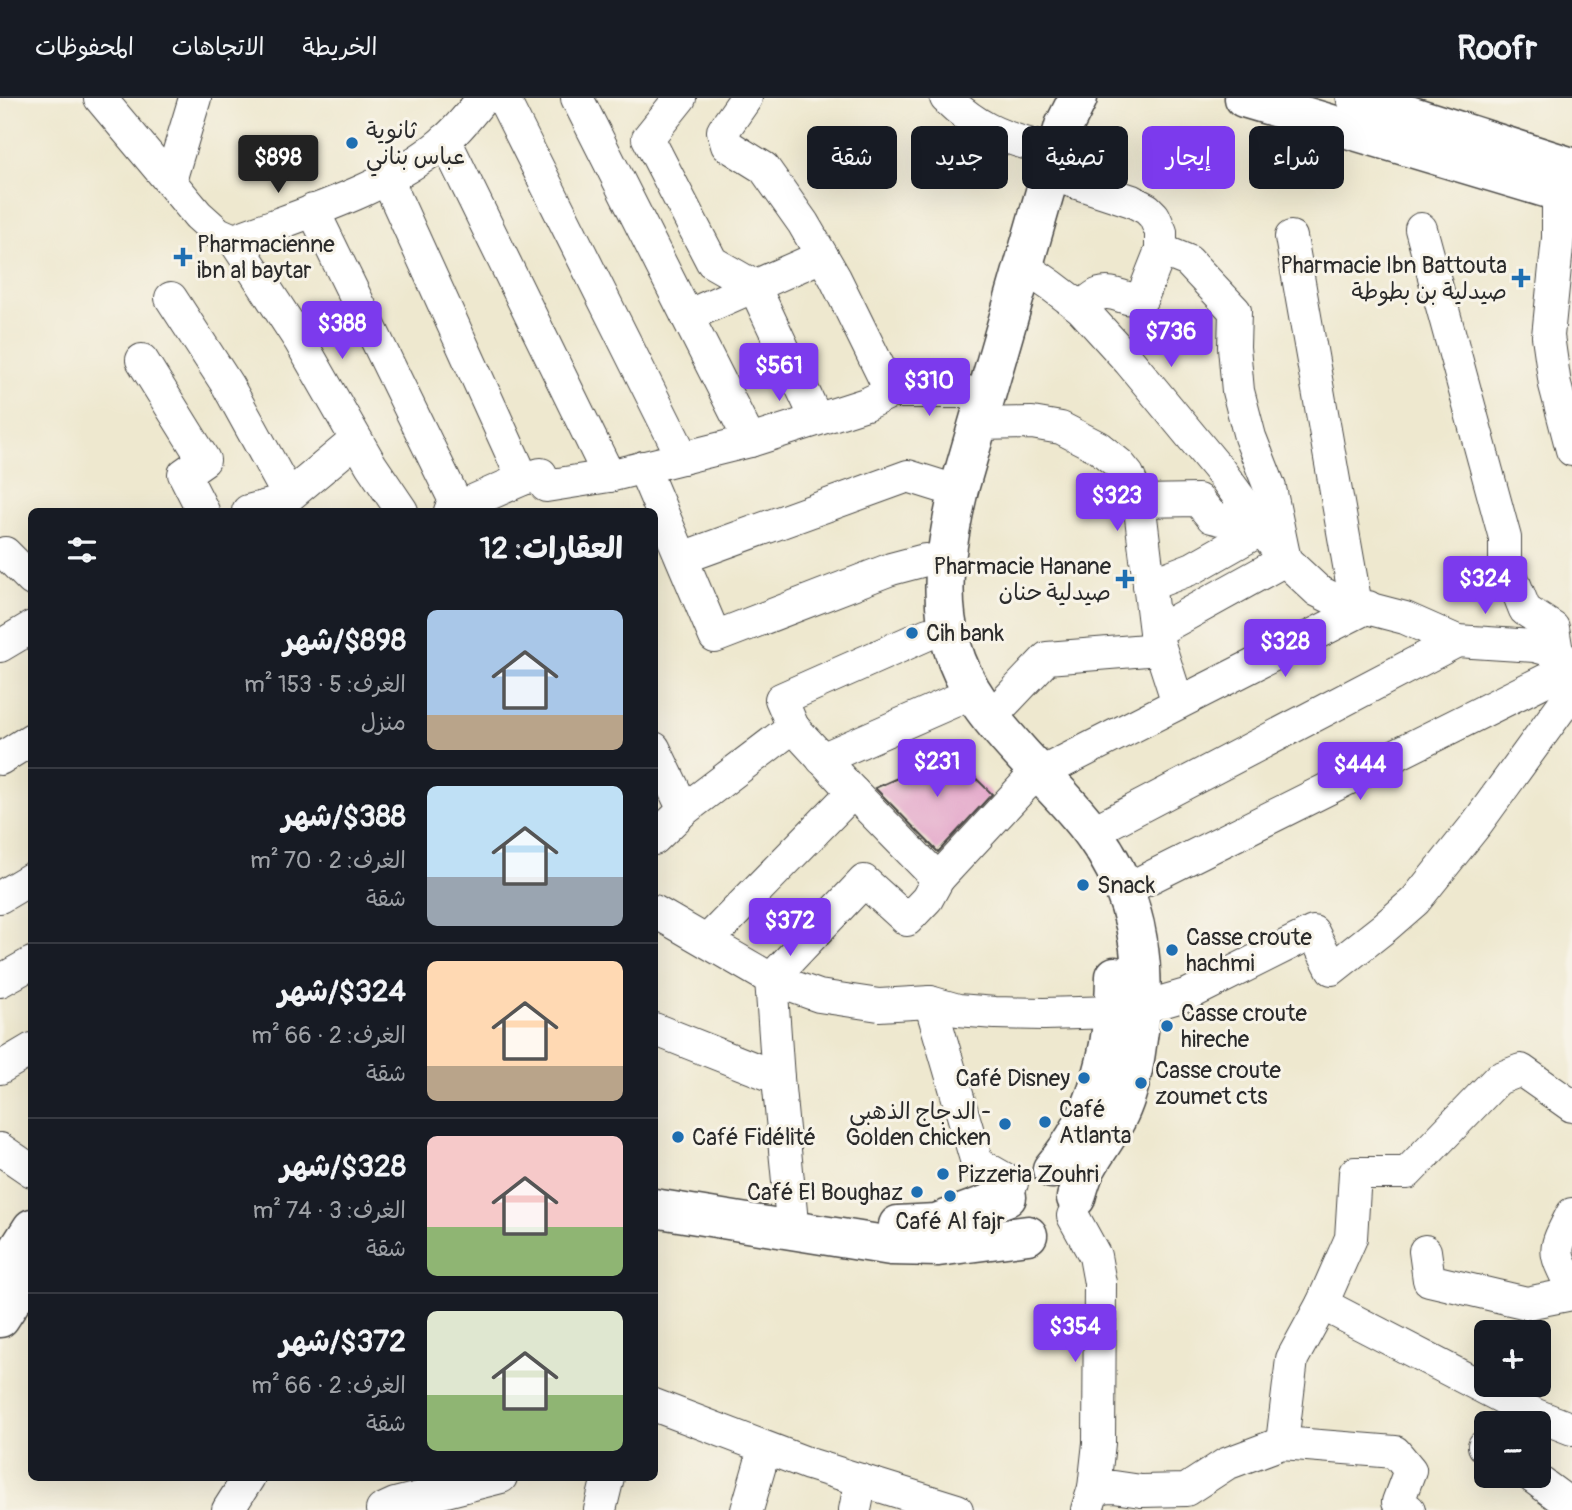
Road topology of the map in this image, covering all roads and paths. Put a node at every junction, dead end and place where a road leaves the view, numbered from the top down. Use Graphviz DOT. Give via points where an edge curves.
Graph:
graph roads {
  1 [pos="100,98"];
  2 [pos="195,98"];
  3 [pos="483,98"];
  4 [pos="503,98"];
  5 [pos="576,98"];
  6 [pos="680,98"];
  7 [pos="746,98"];
  8 [pos="946,98"];
  9 [pos="1047,98"];
  10 [pos="1077,98"];
  11 [pos="1244,98"];
  12 [pos="1356,98"];
  13 [pos="1045,126"];
  14 [pos="1064,126"];
  15 [pos="445,140"];
  16 [pos="1022,149"];
  17 [pos="387,179"];
  18 [pos="170,181"];
  19 [pos="1567,185"];
  20 [pos="1035,189"];
  21 [pos="1038,189"];
  22 [pos="1106,189"];
  23 [pos="313,210"];
  24 [pos="1420,229"];
  25 [pos="1291,237"];
  26 [pos="234,240"];
  27 [pos="1161,250"];
  28 [pos="822,256"];
  29 [pos="1023,266"];
  30 [pos="754,286"];
  31 [pos="171,298"];
  32 [pos="1081,308"];
  33 [pos="687,316"];
  34 [pos="142,359"];
  35 [pos="891,392"];
  36 [pos="973,408"];
  37 [pos="816,418"];
  38 [pos="356,440"];
  39 [pos="750,441"];
  40 [pos="1572,450"];
  41 [pos="683,458"];
  42 [pos="643,467"];
  43 [pos="609,476"];
  44 [pos="940,486"];
  45 [pos="542,492"];
  46 [pos="288,495"];
  47 [pos="1139,501"];
  48 [pos="202,508"];
  49 [pos="259,508"];
  50 [pos="395,508"];
  51 [pos="463,508"];
  52 [pos="1262,529"];
  53 [pos="2,553"];
  54 [pos="682,558"];
  55 [pos="925,560"];
  56 [pos="1285,560"];
  57 [pos="28,576"];
  58 [pos="1149,585"];
  59 [pos="1362,606"];
  60 [pos="28,629"];
  61 [pos="928,634"];
  62 [pos="1157,641"];
  63 [pos="1457,641"];
  64 [pos="0,646"];
  65 [pos="1557,652"];
  66 [pos="1572,688"];
  67 [pos="954,701"];
  68 [pos="1178,703"];
  69 [pos="989,719"];
  70 [pos="793,727"];
  71 [pos="28,742"];
  72 [pos="658,756"];
  73 [pos="0,759"];
  74 [pos="822,759"];
  75 [pos="1032,780"];
  76 [pos="853,792"];
  77 [pos="684,810"];
  78 [pos="1092,832"];
  79 [pos="658,835"];
  80 [pos="938,879"];
  81 [pos="28,880"];
  82 [pos="1125,890"];
  83 [pos="0,897"];
  84 [pos="658,913"];
  85 [pos="707,942"];
  86 [pos="28,965"];
  87 [pos="771,979"];
  88 [pos="0,981"];
  89 [pos="930,1002"];
  90 [pos="1127,1010"];
  91 [pos="658,1032"];
  92 [pos="28,1051"];
  93 [pos="0,1068"];
  94 [pos="778,1078"];
  95 [pos="1572,1106"];
  96 [pos="1052,1169"];
  97 [pos="658,1190"];
  98 [pos="1009,1190"];
  99 [pos="1074,1207"];
  100 [pos="658,1209"];
  101 [pos="791,1212"];
  102 [pos="1572,1214"];
  103 [pos="1028,1235"];
  104 [pos="1425,1251"];
  105 [pos="15,1256"];
  106 [pos="1572,1288"];
  107 [pos="1572,1294"];
  108 [pos="1322,1304"];
  109 [pos="0,1318"];
  110 [pos="658,1407"];
  111 [pos="1572,1429"];
  112 [pos="1282,1443"];
  113 [pos="765,1448"];
  114 [pos="246,1481"];
  115 [pos="485,1481"];
  116 [pos="607,1481"];
  117 [pos="1548,1488"];
  118 [pos="858,1495"];
  119 [pos="1090,1499"];
  120 [pos="1572,1506"];
  121 [pos="951,1509"];
  122 [pos="228,1510"];
  123 [pos="382,1510"];
  124 [pos="600,1510"];
  125 [pos="747,1510"];
  126 [pos="1409,1510"];
  1 -- 18 [label="street"];
  2 -- 18 [label="street"];
  3 -- 15 [label="street"];
  4 -- 41 [label="street"];
  5 -- 33 [label="street"];
  6 -- 30 [label="street" via="648,138 712,262"];
  7 -- 28 [label="street" via="723,131 727,145 764,168"];
  8 -- 16 [label="street" via="979,125"];
  9 -- 13 [label="main road"];
  10 -- 14 [label="main road"];
  11 -- 19 [label="main road"];
  12 -- 19 [label="main road"];
  15 -- 17 [label="street"];
  15 -- 43 [label="street"];
  17 -- 23 [label="street"];
  17 -- 45 [label="street"];
  18 -- 26 [label="street" via="198,215"];
  19 -- 40 [label="street" via="1548,335"];
  20 -- 36 [label="main road"];
  21 -- 29 [label="main road"];
  22 -- 27 [label="street" via="1147,209 1158,224"];
  23 -- 26 [label="street"];
  23 -- 51 [label="street"];
  24 -- 65 [label="street" via="1505,538 1505,560 1525,610 1553,628"];
  25 -- 59 [label="street"];
  26 -- 38 [label="street" via="300,341"];
  27 -- 32 [label="street" via="1142,298 1102,293"];
  27 -- 56 [label="street" via="1188,261 1235,311 1238,391 1270,488"];
  28 -- 30 [label="street"];
  28 -- 35 [label="street"];
  29 -- 32 [label="street"];
  29 -- 36 [label="main road"];
  30 -- 33 [label="street"];
  30 -- 37 [label="street"];
  31 -- 46 [label="street" via="228,386"];
  32 -- 52 [label="street" via="1176,415"];
  33 -- 39 [label="street"];
  34 -- 48 [label="street" via="204,460 184,474"];
  35 -- 36 [label="street"];
  35 -- 37 [label="street"];
  36 -- 44 [label="main road"];
  36 -- 47 [label="street" via="1074,433 1119,464"];
  36 -- 69 [label="main road" via="944,574 945,613 956,661"];
  37 -- 39 [label="street"];
  38 -- 46 [label="street"];
  38 -- 50 [label="street"];
  39 -- 41 [label="street"];
  41 -- 42 [label="street"];
  42 -- 43 [label="street"];
  42 -- 54 [label="street"];
  43 -- 45 [label="street"];
  44 -- 54 [label="street" via="908,476"];
  44 -- 55 [label="main road"];
  45 -- 51 [label="street"];
  46 -- 49 [label="street" via="282,502"];
  47 -- 52 [label="street" via="1198,500 1212,517"];
  47 -- 58 [label="street"];
  52 -- 56 [label="street"];
  52 -- 58 [label="street" via="1193,568"];
  53 -- 57 [label="street"];
  54 -- 55 [label="street" via="715,637"];
  55 -- 61 [label="main road"];
  56 -- 59 [label="street" via="1327,596"];
  56 -- 62 [label="street"];
  58 -- 62 [label="street"];
  59 -- 63 [label="street" via="1405,618"];
  59 -- 68 [label="street"];
  60 -- 64 [label="street"];
  61 -- 67 [label="main road" via="938,670"];
  61 -- 70 [label="street" via="781,699"];
  62 -- 68 [label="street"];
  62 -- 69 [label="street" via="1047,658"];
  63 -- 65 [label="street" via="1535,646"];
  63 -- 78 [label="street"];
  65 -- 82 [label="street" via="1572,667"];
  66 -- 90 [label="street" via="1475,826 1415,901 1332,969 1313,932 1189,994"];
  67 -- 74 [label="street"];
  67 -- 75 [label="main road" via="977,734"];
  68 -- 75 [label="street"];
  69 -- 75 [label="main road"];
  70 -- 74 [label="street"];
  70 -- 77 [label="street"];
  71 -- 73 [label="street"];
  72 -- 77 [label="street"];
  74 -- 76 [label="street"];
  75 -- 78 [label="main road"];
  75 -- 80 [label="street"];
  75 -- 90 [label="main road" via="1083,853 1105,897"];
  76 -- 80 [label="street"];
  76 -- 85 [label="street"];
  77 -- 79 [label="street"];
  78 -- 82 [label="main road"];
  80 -- 87 [label="street" via="907,920 864,881"];
  81 -- 83 [label="street"];
  82 -- 90 [label="main road" via="1142,970"];
  84 -- 85 [label="street"];
  85 -- 87 [label="street"];
  86 -- 88 [label="street"];
  87 -- 89 [label="street" via="842,1001"];
  87 -- 94 [label="street"];
  89 -- 90 [label="street" via="995,1013"];
  89 -- 98 [label="street" via="977,1163"];
  90 -- 96 [label="main road" via="1080,1127"];
  90 -- 99 [label="main road" via="1135,1061 1124,1102 1084,1173"];
  91 -- 94 [label="street"];
  92 -- 93 [label="street"];
  94 -- 101 [label="street"];
  95 -- 108 [label="street" via="1521,1070 1498,1079 1407,1173 1355,1173 1351,1238"];
  96 -- 98 [label="main road" via="1029,1169"];
  96 -- 99 [label="main road" via="1072,1185"];
  97 -- 101 [label="main road"];
  98 -- 101 [label="main road" via="936,1223 890,1225"];
  98 -- 103 [label="main road" via="1011,1220"];
  99 -- 103 [label="main road" via="1066,1227 1041,1237"];
  99 -- 119 [label="street" via="1095,1256 1100,1283 1101,1401"];
  100 -- 103 [label="main road" via="891,1246 938,1247"];
  102 -- 106 [label="street" via="1556,1245"];
  104 -- 107 [label="street" via="1429,1280 1527,1303"];
  105 -- 109 [label="main road"];
  108 -- 111 [label="street" via="1536,1415"];
  108 -- 112 [label="street" via="1292,1359"];
  110 -- 113 [label="street"];
  112 -- 119 [label="street" via="1226,1464 1186,1490 1114,1487"];
  112 -- 126 [label="street" via="1395,1452 1410,1470 1398,1502"];
  113 -- 118 [label="street"];
  113 -- 125 [label="street"];
  114 -- 122 [label="street"];
  115 -- 123 [label="street"];
  116 -- 124 [label="street"];
  117 -- 120 [label="street"];
  118 -- 121 [label="street"];
}
